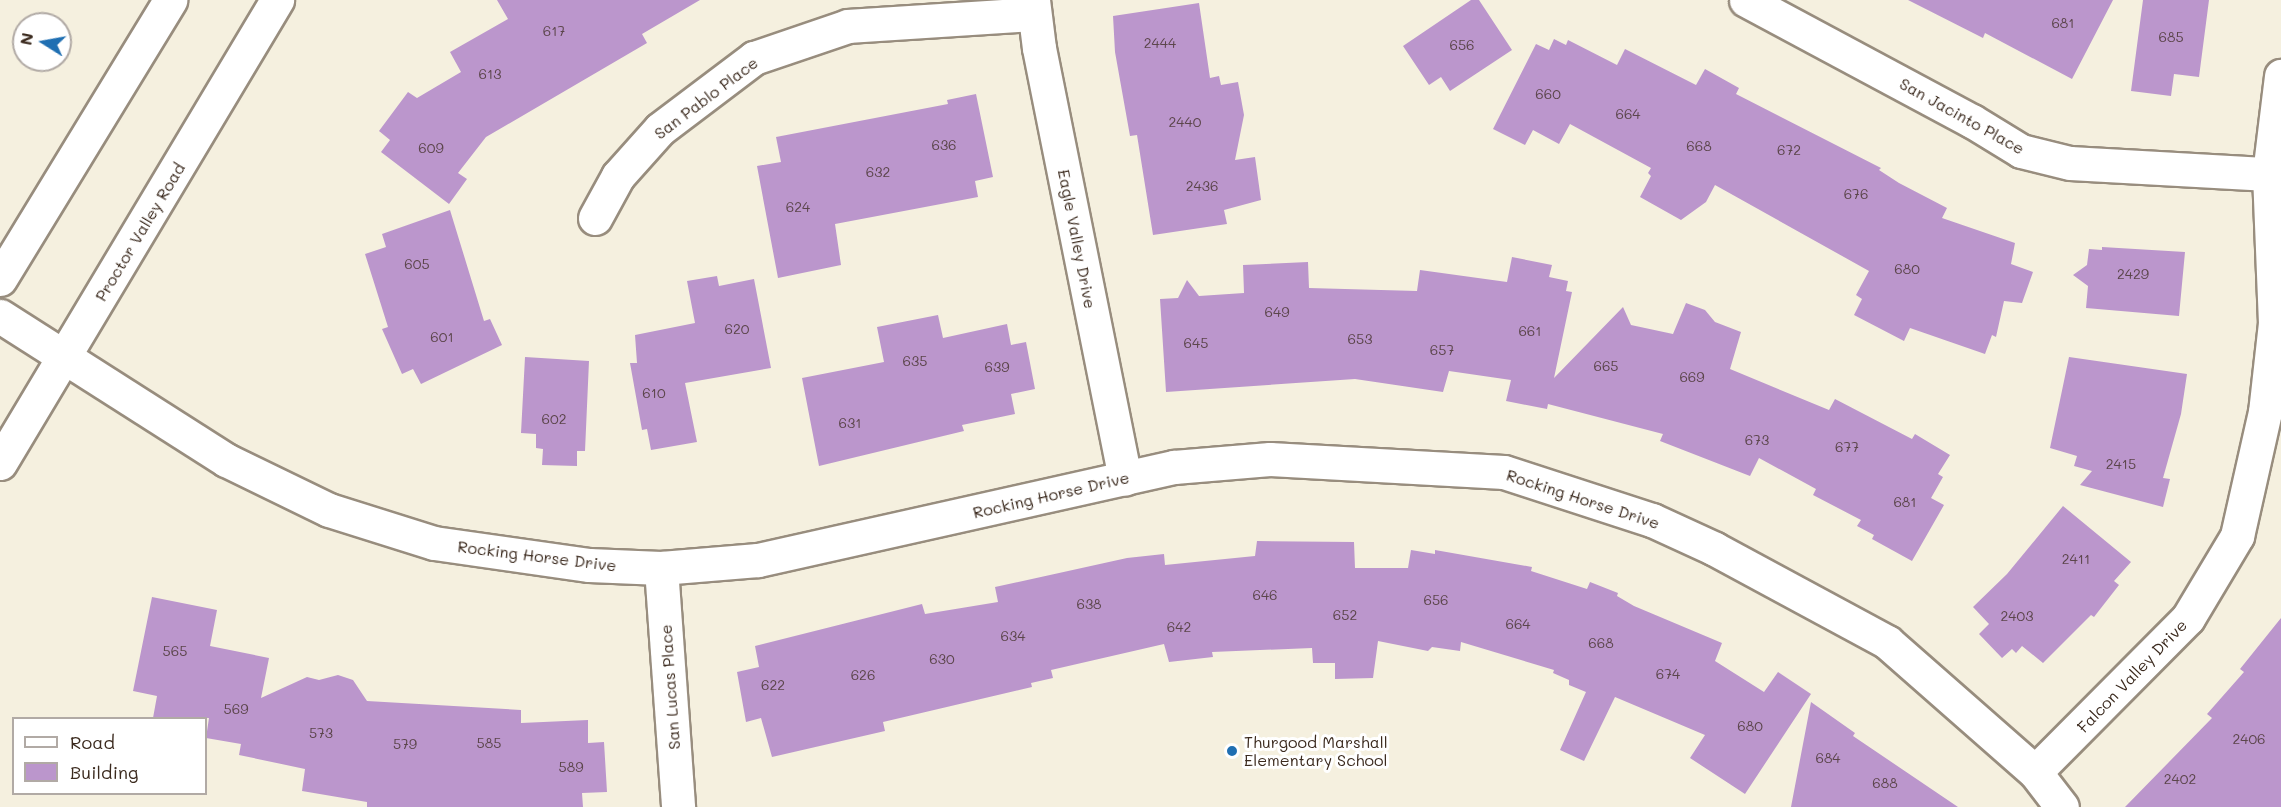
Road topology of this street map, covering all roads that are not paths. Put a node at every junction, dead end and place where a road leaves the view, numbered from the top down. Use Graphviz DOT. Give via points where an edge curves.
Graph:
graph roads {
  1 [pos="170,0"];
  2 [pos="277,0"];
  3 [pos="1746,0"];
  4 [pos="1033,7"];
  5 [pos="2281,76"];
  6 [pos="2269,174"];
  7 [pos="595,218"];
  8 [pos="0,279"];
  9 [pos="0,315"];
  10 [pos="64,359"];
  11 [pos="0,464"];
  12 [pos="1125,478"];
  13 [pos="661,568"];
  14 [pos="2035,772"];
  15 [pos="678,807"];
  16 [pos="2062,807"];
  1 -- 8 [label="street"];
  2 -- 10 [label="street, Proctor Valley Road"];
  3 -- 6 [label="street, San Jacinto Place" via="1972,121 2021,152 2070,163"];
  4 -- 7 [label="street, San Pablo Place" via="848,26 754,58 660,129 618,176"];
  4 -- 12 [label="street, Eagle Valley Drive"];
  5 -- 6 [label="street, Falcon Valley Drive"];
  6 -- 14 [label="street, Falcon Valley Drive" via="2275,324 2265,412 2237,536 2188,618"];
  9 -- 10 [label="street, Rocking Horse Drive"];
  10 -- 11 [label="street, Proctor Valley Road"];
  10 -- 13 [label="street, Rocking Horse Drive" via="226,460 329,510 434,543 589,565"];
  12 -- 13 [label="street, Rocking Horse Drive" via="758,560"];
  12 -- 14 [label="street, Rocking Horse Drive" via="1174,467 1270,459 1504,472 1652,519 1887,642"];
  13 -- 15 [label="street, San Lucas Place"];
  14 -- 16 [label="street, Rocking Horse Drive"];
}
